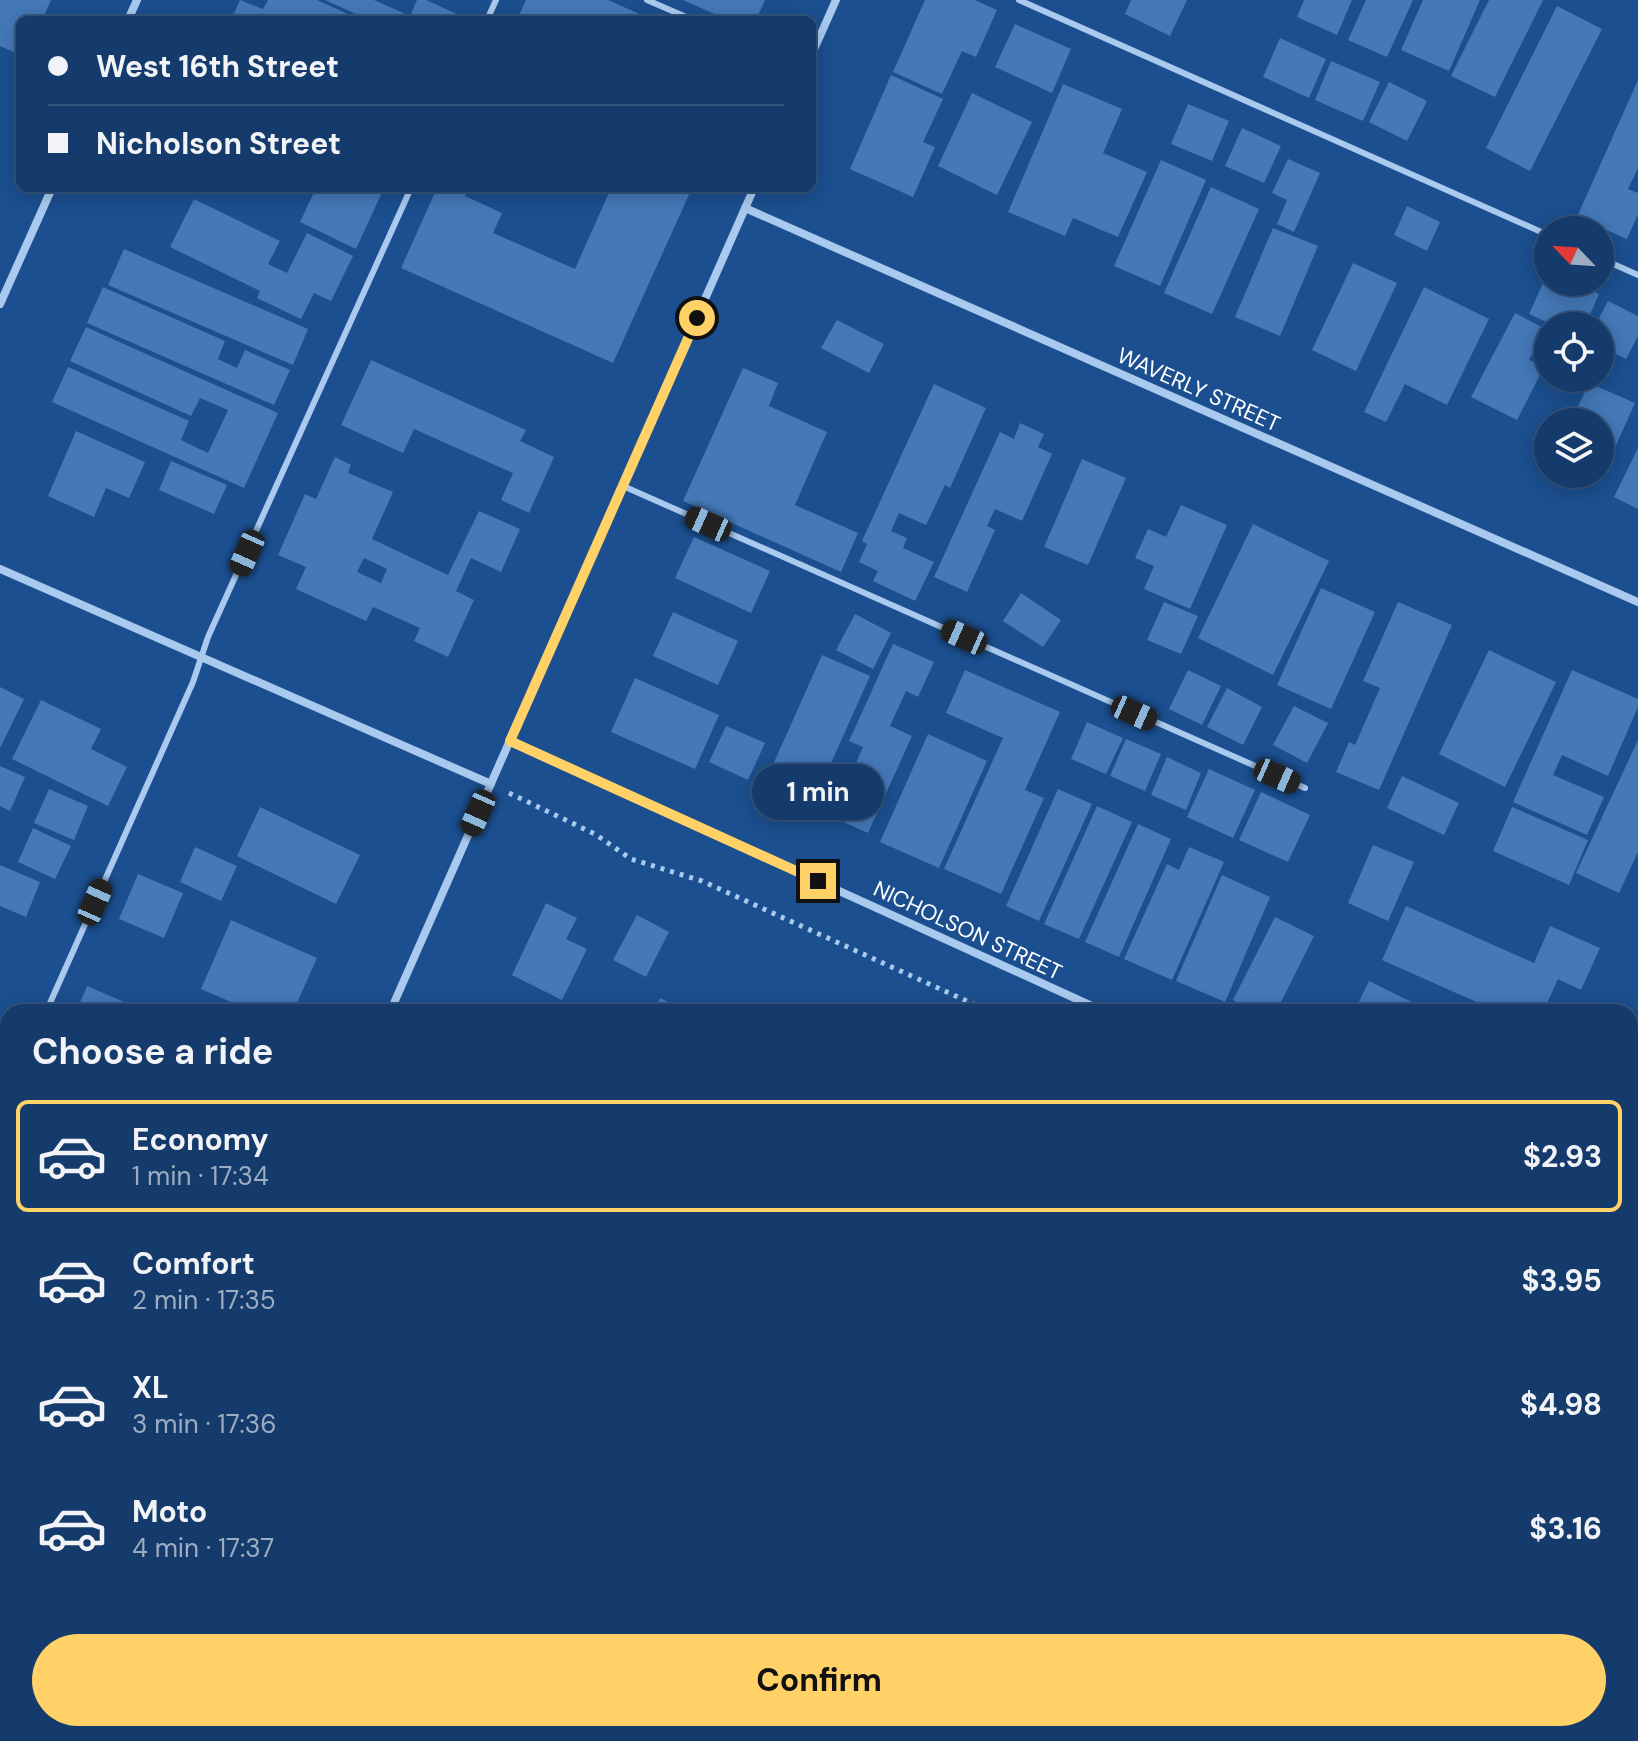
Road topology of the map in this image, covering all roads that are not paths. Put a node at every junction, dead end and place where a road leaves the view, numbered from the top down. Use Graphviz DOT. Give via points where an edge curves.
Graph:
graph roads {
  1 [pos="647,0"];
  2 [pos="836,0"];
  3 [pos="1019,0"];
  4 [pos="684,16"];
  5 [pos="816,45"];
  6 [pos="50,192"];
  7 [pos="409,192"];
  8 [pos="752,192"];
  9 [pos="745,208"];
  10 [pos="1534,229"];
  11 [pos="1614,264"];
  12 [pos="1638,275"];
  13 [pos="0,304"];
  14 [pos="623,486"];
  15 [pos="0,569"];
  16 [pos="1638,602"];
  17 [pos="201,657"];
  18 [pos="510,741"];
  19 [pos="491,784"];
  20 [pos="1305,788"];
  21 [pos="50,1004"];
  22 [pos="394,1004"];
  23 [pos="1087,1004"];
  1 -- 4 [label="lane"];
  2 -- 5 [label="street"];
  3 -- 10 [label="lane"];
  6 -- 13 [label="street"];
  7 -- 17 [label="lane"];
  8 -- 9 [label="street"];
  9 -- 14 [label="street"];
  9 -- 16 [label="street, WAVERLY STREET"];
  11 -- 12 [label="lane"];
  14 -- 18 [label="street"];
  14 -- 20 [label="lane"];
  15 -- 17 [label="street"];
  17 -- 19 [label="street"];
  17 -- 21 [label="lane"];
  18 -- 19 [label="street"];
  18 -- 23 [label="street, NICHOLSON STREET"];
  19 -- 22 [label="street"];
}
